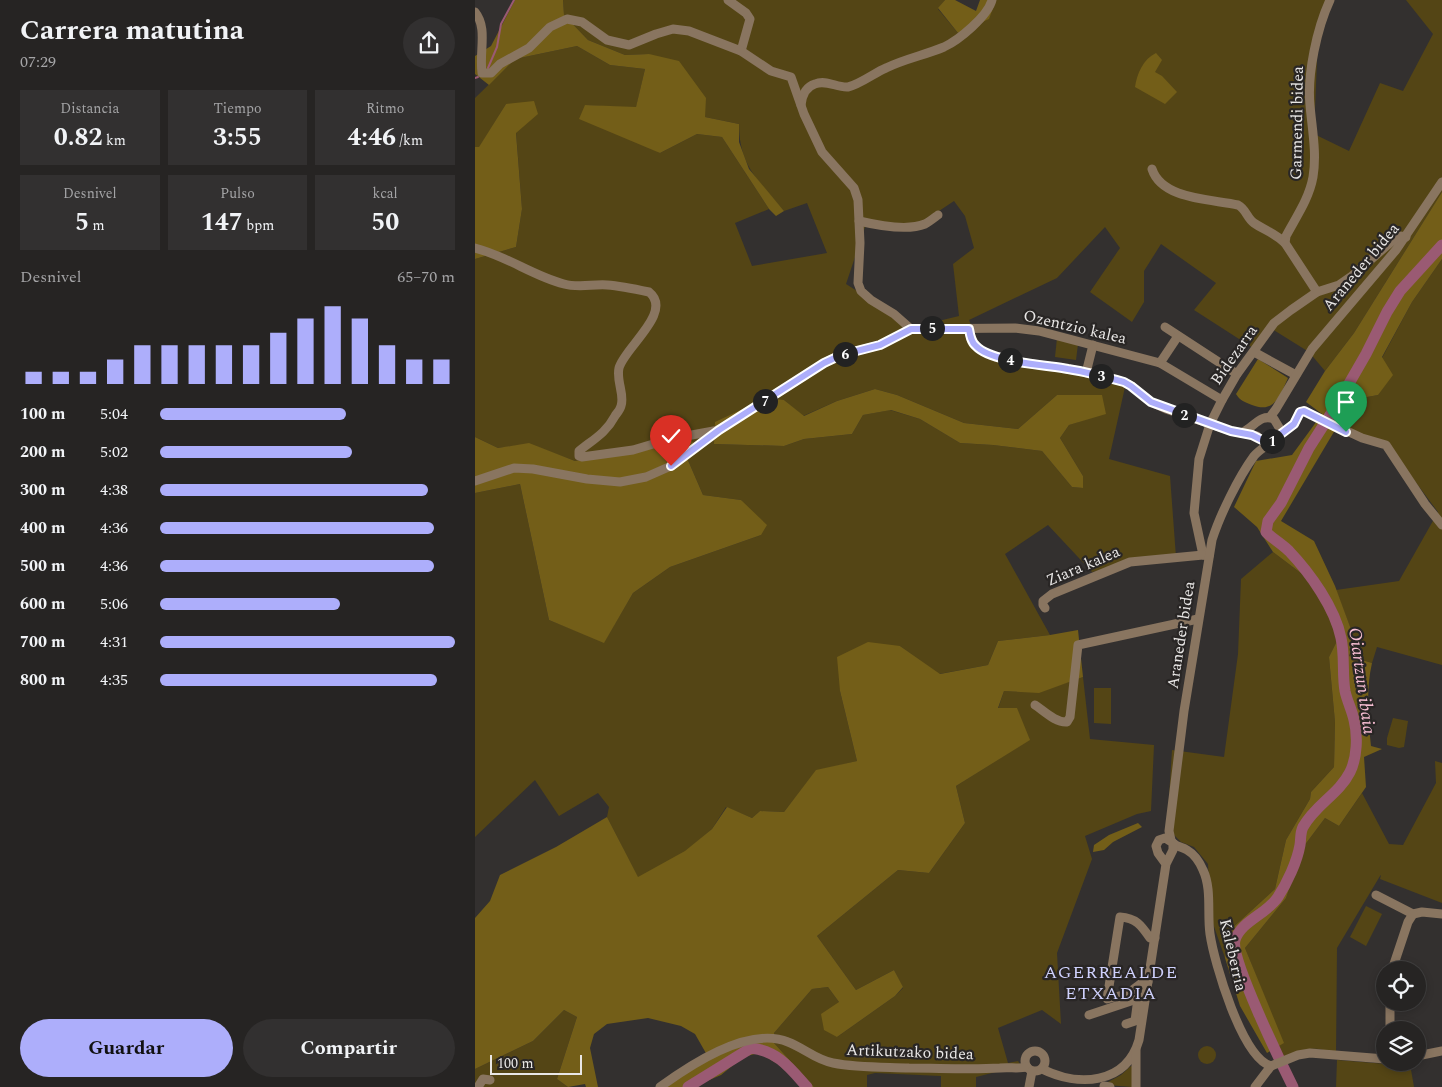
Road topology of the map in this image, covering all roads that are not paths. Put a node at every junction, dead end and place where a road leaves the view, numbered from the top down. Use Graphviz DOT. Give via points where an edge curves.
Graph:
graph roads {
  1 [pos="728,0"];
  2 [pos="992,0"];
  3 [pos="1330,0"];
  4 [pos="475,12"];
  5 [pos="741,51"];
  6 [pos="801,105"];
  7 [pos="1152,169"];
  8 [pos="1442,182"];
  9 [pos="938,215"];
  10 [pos="859,221"];
  11 [pos="1406,237"];
  12 [pos="1285,243"];
  13 [pos="475,248"];
  14 [pos="1317,292"];
  15 [pos="1165,327"];
  16 [pos="911,329"];
  17 [pos="969,329"];
  18 [pos="1178,336"];
  19 [pos="1093,345"];
  20 [pos="1253,352"];
  21 [pos="1160,363"];
  22 [pos="1086,372"];
  23 [pos="1237,374"];
  24 [pos="1296,374"];
  25 [pos="1222,400"];
  26 [pos="1276,422"];
  27 [pos="1210,424"];
  28 [pos="1256,424"];
  29 [pos="1289,428"];
  30 [pos="719,430"];
  31 [pos="1241,433"];
  32 [pos="1278,436"];
  33 [pos="1257,437"];
  34 [pos="1270,442"];
  35 [pos="1255,454"];
  36 [pos="476,480"];
  37 [pos="1442,525"];
  38 [pos="1206,555"];
  39 [pos="1045,608"];
  40 [pos="1198,620"];
  41 [pos="1035,705"];
  42 [pos="1172,843"];
  43 [pos="1161,855"];
  44 [pos="1166,864"];
  45 [pos="1376,895"];
  46 [pos="1442,913"];
  47 [pos="1413,914"];
  48 [pos="1155,938"];
  49 [pos="1395,961"];
  50 [pos="1148,982"];
  51 [pos="1142,997"];
  52 [pos="1089,1015"];
  53 [pos="1125,1024"];
  54 [pos="1137,1048"];
  55 [pos="1442,1051"];
  56 [pos="1426,1054"];
  57 [pos="1376,1058"];
  58 [pos="1271,1066"];
  59 [pos="1042,1068"];
  60 [pos="1029,1069"];
  61 [pos="490,1080"];
  62 [pos="1107,1083"];
  63 [pos="478,1087"];
  64 [pos="660,1087"];
  65 [pos="1029,1087"];
  66 [pos="1136,1087"];
  67 [pos="1255,1087"];
  1 -- 5 [label="street" via="750,19"];
  2 -- 6 [label="street" via="985,15 974,26 945,46 887,67 850,87 816,83 805,91"];
  3 -- 12 [label="street, Garmendi bidea" via="1317,34 1310,90 1315,145 1313,178"];
  4 -- 5 [label="street" via="483,26 482,73 491,74 501,64 529,48 550,27 567,19 582,22 607,40 618,43 629,45 673,29 689,31"];
  5 -- 6 [label="street" via="771,71 791,77"];
  6 -- 10 [label="street" via="822,152 854,188"];
  7 -- 12 [label="street" via="1157,180 1165,186 1192,197 1244,208 1251,222"];
  8 -- 11 [label="street, Araneder bidea"];
  9 -- 10 [label="street" via="924,224 900,227"];
  10 -- 16 [label="street" via="858,283 861,291"];
  11 -- 14 [label="street, Bidezarra" via="1400,236 1391,242 1345,281"];
  11 -- 24 [label="street, Araneder bidea" via="1322,337"];
  12 -- 14 [label="street"];
  13 -- 30 [label="street" via="564,284 607,285 653,294 655,304 651,323 619,367 621,407 611,426 579,451 579,456 633,450"];
  14 -- 20 [label="street, Bidezarra" via="1275,323"];
  15 -- 18 [label="street"];
  16 -- 17 [label="street, Ozentzio kalea"];
  16 -- 30 [label="street" via="880,345 824,363"];
  17 -- 19 [label="street, Ozentzio kalea" via="1028,329"];
  17 -- 22 [label="street" via="976,347 984,352 1015,361"];
  18 -- 21 [label="street"];
  18 -- 23 [label="street"];
  19 -- 21 [label="street, Ozentzio kalea"];
  19 -- 22 [label="street"];
  20 -- 23 [label="street, Bidezarra"];
  20 -- 24 [label="street"];
  21 -- 25 [label="street, Ozentzio kalea"];
  22 -- 27 [label="street" via="1124,382 1151,402"];
  23 -- 25 [label="street, Bidezarra"];
  24 -- 26 [label="street, Araneder bidea" via="1277,409"];
  25 -- 27 [label="street, Bidezarra"];
  26 -- 28 [label="street" via="1263,418"];
  26 -- 29 [label="street"];
  26 -- 32 [label="street"];
  27 -- 31 [label="street"];
  27 -- 38 [label="street, Bidezarra" via="1199,459 1194,514"];
  28 -- 31 [label="street"];
  28 -- 33 [label="street"];
  29 -- 32 [label="street"];
  29 -- 37 [label="street" via="1304,411 1362,438 1386,445"];
  30 -- 36 [label="street" via="671,466 646,477 620,482 515,468"];
  31 -- 33 [label="street"];
  32 -- 34 [label="street"];
  33 -- 34 [label="street"];
  33 -- 35 [label="street, Araneder bidea"];
  34 -- 35 [label="street, Araneder bidea"];
  35 -- 38 [label="street, Araneder bidea" via="1217,525"];
  38 -- 39 [label="street, Ziara kalea" via="1130,562 1052,594 1043,601"];
  38 -- 40 [label="street, Araneder bidea"];
  40 -- 41 [label="street" via="1078,646 1067,722"];
  40 -- 42 [label="street, Araneder bidea" via="1181,733"];
  42 -- 43 [label="street" via="1167,856"];
  42 -- 43 [label="street" via="1159,840 1156,850"];
  42 -- 44 [label="street"];
  42 -- 58 [label="street, Kaleberria" via="1189,851 1205,876 1210,935 1227,999 1255,1052 1262,1062"];
  43 -- 44 [label="street"];
  44 -- 48 [label="street"];
  45 -- 47 [label="street"];
  46 -- 47 [label="street"];
  47 -- 49 [label="street" via="1407,922"];
  48 -- 50 [label="street"];
  48 -- 50 [label="street" via="1150,938 1138,922 1119,917 1107,999 1127,994"];
  50 -- 51 [label="street"];
  51 -- 52 [label="street"];
  51 -- 53 [label="street" via="1135,1021"];
  51 -- 54 [label="street"];
  54 -- 62 [label="street"];
  54 -- 66 [label="street"];
  55 -- 56 [label="street"];
  57 -- 58 [label="street" via="1311,1053"];
  58 -- 67 [label="street"];
  59 -- 60 [label="street"];
  59 -- 60 [label="street" via="1045,1058 1038,1052 1031,1052 1026,1057"];
  59 -- 62 [label="street" via="1057,1076"];
  60 -- 64 [label="street, Artikutzako bidea" via="855,1066 831,1063 787,1041 750,1040 729,1046"];
  60 -- 65 [label="street"];
  61 -- 63 [label="street" via="483,1079"];
}
